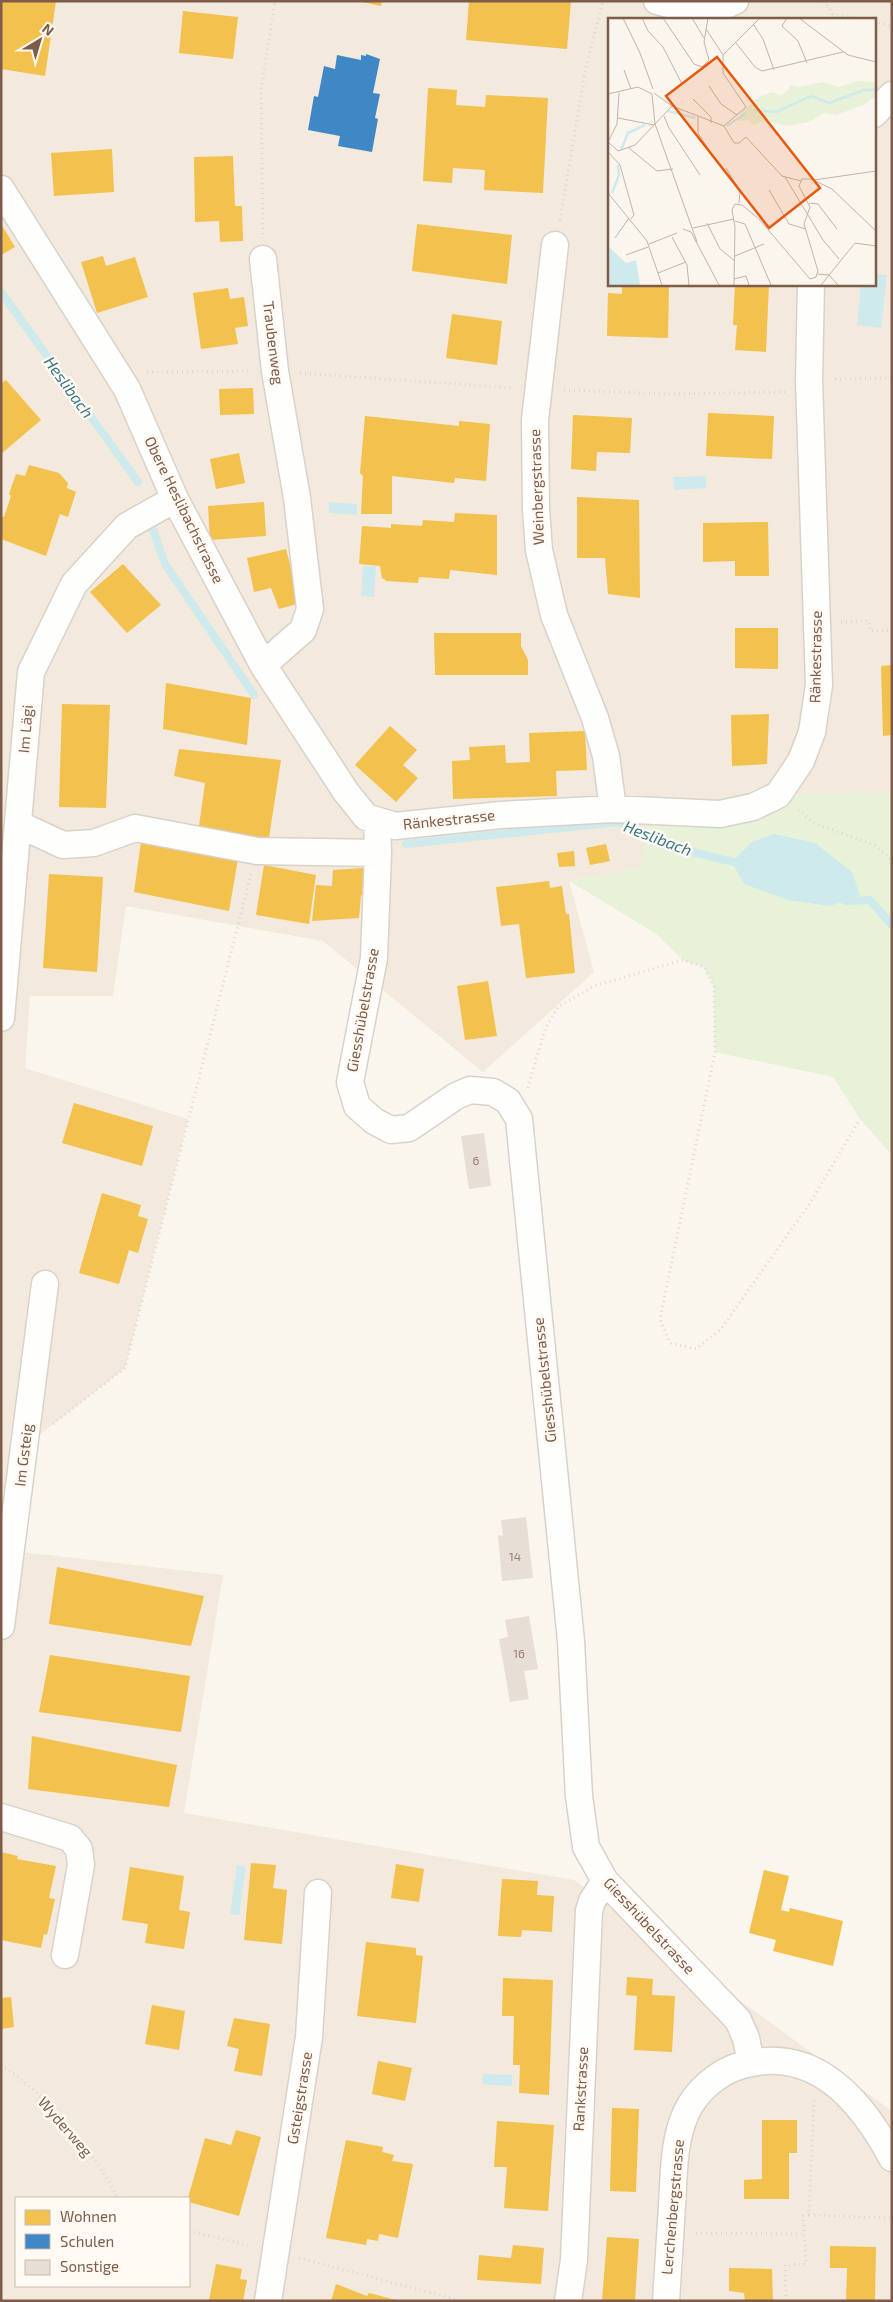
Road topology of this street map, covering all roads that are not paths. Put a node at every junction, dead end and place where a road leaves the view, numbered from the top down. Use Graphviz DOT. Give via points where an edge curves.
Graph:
graph roads {
  1 [pos="657,1"];
  2 [pos="735,1"];
  3 [pos="892,95"];
  4 [pos="876,112"];
  5 [pos="1,189"];
  6 [pos="555,245"];
  7 [pos="262,259"];
  8 [pos="811,285"];
  9 [pos="175,499"];
  10 [pos="263,665"];
  11 [pos="613,809"];
  12 [pos="376,821"];
  13 [pos="18,824"];
  14 [pos="378,852"];
  15 [pos="1,1018"];
  16 [pos="45,1284"];
  17 [pos="1,1626"];
  18 [pos="1,1817"];
  19 [pos="605,1881"];
  20 [pos="318,1893"];
  21 [pos="65,1954"];
  22 [pos="751,2063"];
  23 [pos="892,2158"];
  24 [pos="268,2301"];
  25 [pos="568,2301"];
  26 [pos="666,2301"];
  1 -- 2 [label="street" via="677,7 704,9"];
  3 -- 4 [label="street"];
  5 -- 9 [label="street, Obere Heslibachstrasse" via="123,382"];
  6 -- 11 [label="street, Weinbergstrasse" via="535,420 539,550 554,615 595,718 606,756"];
  7 -- 10 [label="street, Traubenweg" via="310,609 303,630"];
  8 -- 11 [label="street, Ränkestrasse" via="809,380 819,685 812,732 801,761 778,795 753,807 720,814"];
  9 -- 10 [label="street, Obere Heslibachstrasse"];
  9 -- 13 [label="street, Im Lägi" via="127,526 69,592 31,672"];
  10 -- 12 [label="street, Obere Heslibachstrasse" via="346,792 366,817"];
  11 -- 12 [label="street, Ränkestrasse" via="501,815 395,826"];
  12 -- 14 [label="street, Giesshübelstrasse"];
  13 -- 14 [label="street" via="63,845 94,843 135,828 256,851"];
  13 -- 15 [label="street, Im Lägi"];
  14 -- 19 [label="street, Giesshübelstrasse" via="374,958 350,1082 358,1106 374,1122 391,1130 409,1128 470,1090 493,1092 508,1101 519,1119 571,1641 583,1830 586,1847"];
  16 -- 17 [label="street, Im Gsteig"];
  18 -- 21 [label="street" via="70,1838 79,1849 81,1865"];
  19 -- 22 [label="street, Giesshübelstrasse" via="733,2014 742,2029"];
  19 -- 25 [label="street, Rankstrasse" via="589,1910 574,2260"];
  20 -- 24 [label="street, Gsteigstrasse" via="309,2037"];
  22 -- 23 [label="street, Lerchenbergstrasse" via="779,2061 815,2070 850,2097 868,2116"];
  22 -- 26 [label="street, Lerchenbergstrasse" via="718,2076 686,2112 674,2154"];
}
